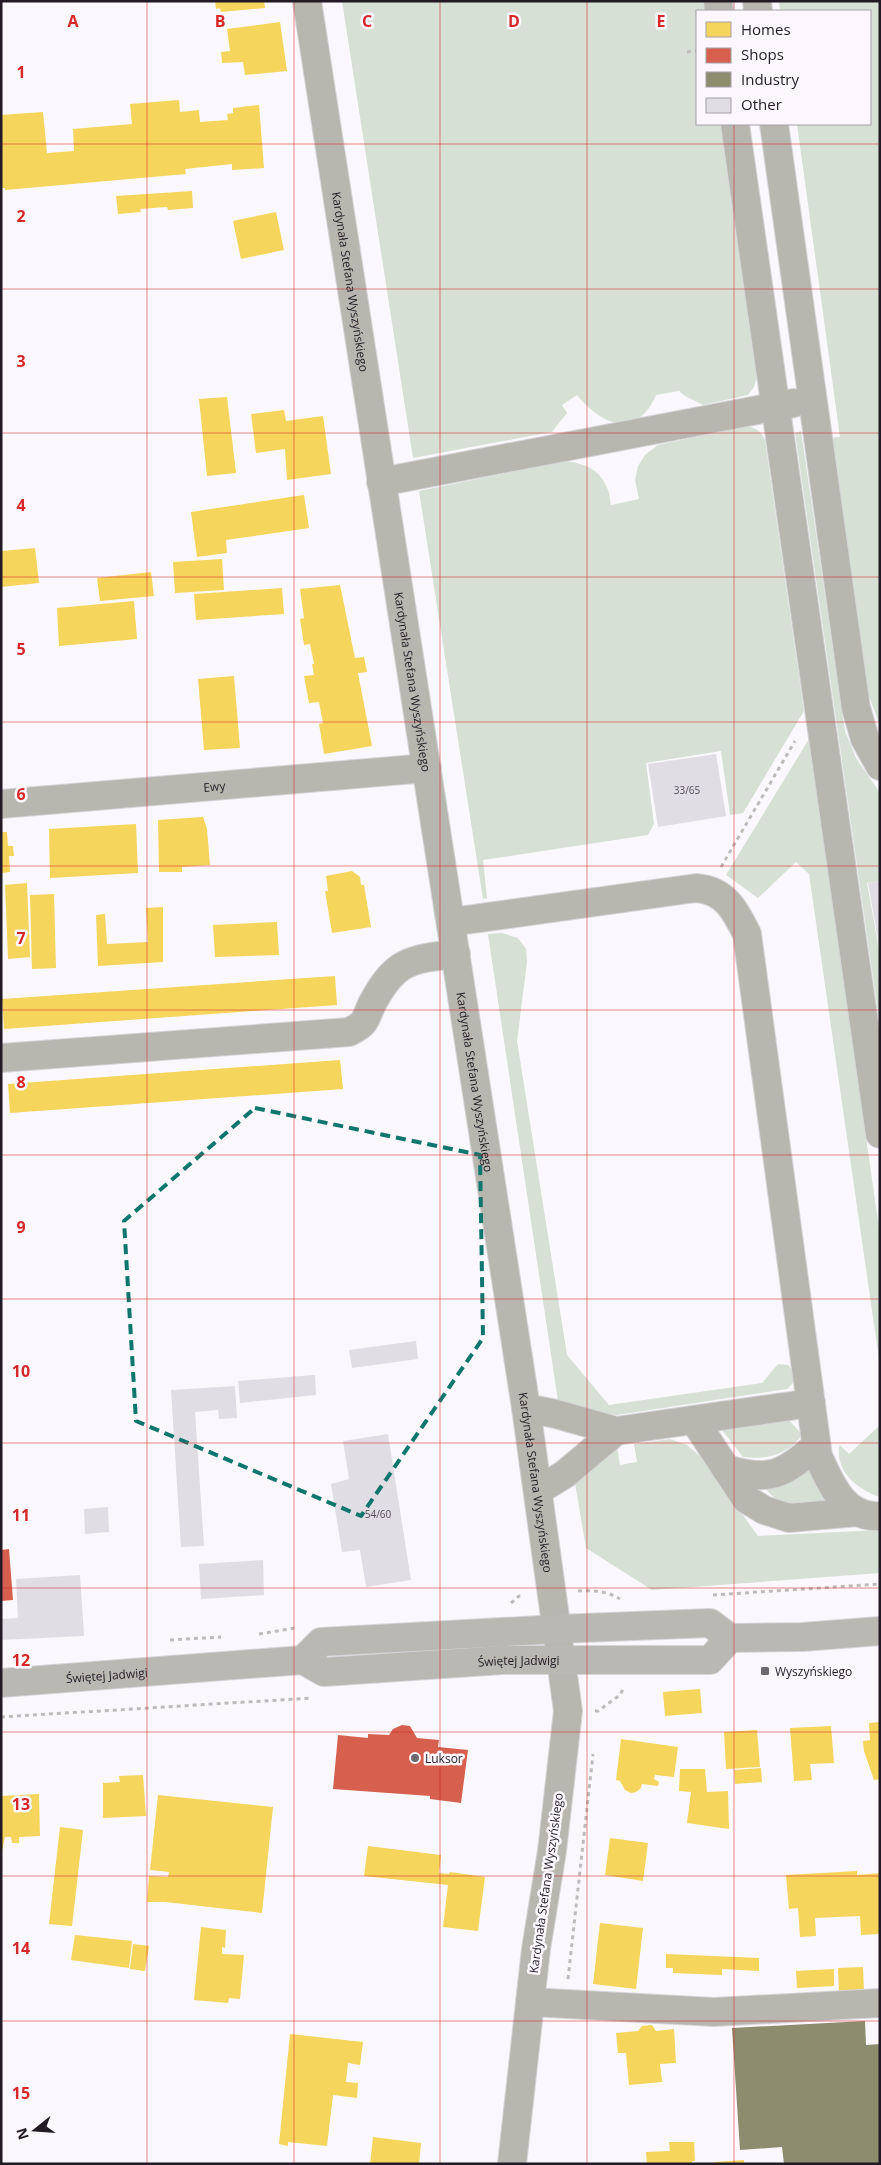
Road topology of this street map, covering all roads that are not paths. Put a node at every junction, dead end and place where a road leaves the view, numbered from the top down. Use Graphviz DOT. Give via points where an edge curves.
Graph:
graph roads {
  1 [pos="307,1"];
  2 [pos="735,125"];
  3 [pos="774,125"];
  4 [pos="812,400"];
  5 [pos="776,407"];
  6 [pos="382,482"];
  7 [pos="880,766"];
  8 [pos="427,768"];
  9 [pos="1,804"];
  10 [pos="451,922"];
  11 [pos="456,954"];
  12 [pos="1,1058"];
  13 [pos="880,1134"];
  14 [pos="811,1403"];
  15 [pos="526,1408"];
  16 [pos="694,1420"];
  17 [pos="616,1431"];
  18 [pos="816,1446"];
  19 [pos="726,1469"];
  20 [pos="539,1490"];
  21 [pos="869,1514"];
  22 [pos="558,1629"];
  23 [pos="880,1631"];
  24 [pos="730,1638"];
  25 [pos="303,1660"];
  26 [pos="562,1661"];
  27 [pos="1,1684"];
  28 [pos="530,2002"];
  29 [pos="880,2003"];
  30 [pos="512,2164"];
  1 -- 6 [label="street, Kardynała Stefana Wyszyńskiego"];
  2 -- 5 [label="street"];
  3 -- 4 [label="street"];
  4 -- 5 [label="street"];
  4 -- 7 [label="street" via="856,708"];
  5 -- 6 [label="street"];
  5 -- 13 [label="street"];
  6 -- 8 [label="street, Kardynała Stefana Wyszyńskiego"];
  8 -- 9 [label="street, Ewy"];
  8 -- 10 [label="street, Kardynała Stefana Wyszyńskiego"];
  10 -- 11 [label="street, Kardynała Stefana Wyszyńskiego"];
  10 -- 14 [label="street" via="696,888 708,889 727,901 736,912 747,934"];
  11 -- 12 [label="street" via="404,963 389,976 363,1024 349,1032"];
  11 -- 15 [label="street, Kardynała Stefana Wyszyńskiego"];
  14 -- 16 [label="street"];
  14 -- 18 [label="street"];
  15 -- 17 [label="street"];
  15 -- 20 [label="street, Kardynała Stefana Wyszyńskiego"];
  16 -- 17 [label="street"];
  16 -- 19 [label="street"];
  17 -- 20 [label="street" via="565,1474"];
  18 -- 19 [label="street" via="784,1471 767,1476 751,1477"];
  18 -- 21 [label="street" via="836,1494"];
  19 -- 21 [label="street" via="746,1499 764,1510 789,1518"];
  20 -- 22 [label="street, Kardynała Stefana Wyszyńskiego"];
  22 -- 24 [label="main road" via="710,1624"];
  22 -- 25 [label="main road" via="321,1642"];
  22 -- 26 [label="street, Kardynała Stefana Wyszyńskiego"];
  23 -- 24 [label="main road"];
  24 -- 26 [label="main road, Świętej Jadwigi" via="710,1660"];
  25 -- 26 [label="main road, Świętej Jadwigi" via="324,1672 503,1660"];
  25 -- 27 [label="main road, Świętej Jadwigi"];
  26 -- 28 [label="street, Kardynała Stefana Wyszyńskiego" via="568,1711"];
  28 -- 29 [label="street" via="714,2012"];
  28 -- 30 [label="street, Kardynała Stefana Wyszyńskiego"];
}
